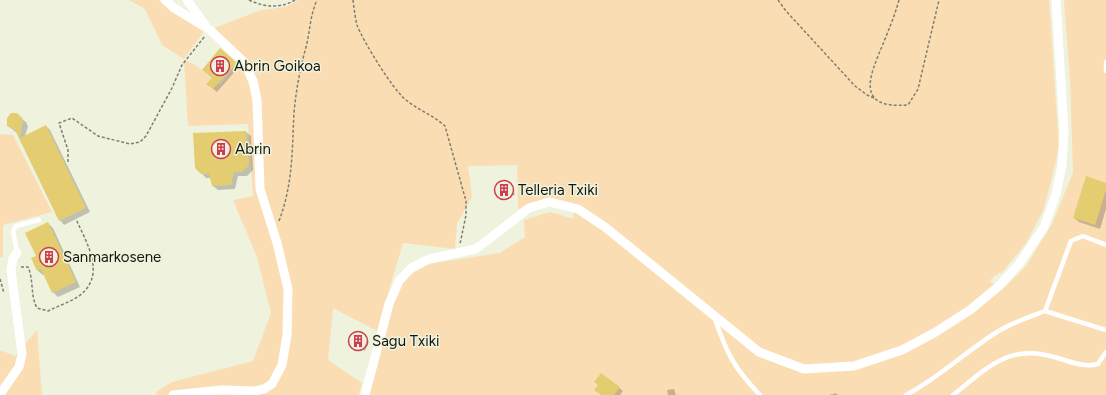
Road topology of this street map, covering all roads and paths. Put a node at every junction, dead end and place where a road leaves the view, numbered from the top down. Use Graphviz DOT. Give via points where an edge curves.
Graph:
graph roads {
  1 [pos="165,0"];
  2 [pos="188,0"];
  3 [pos="249,0"];
  4 [pos="295,0"];
  5 [pos="317,0"];
  6 [pos="353,0"];
  7 [pos="778,0"];
  8 [pos="899,0"];
  9 [pos="939,0"];
  10 [pos="1056,0"];
  11 [pos="207,28"];
  12 [pos="1106,62"];
  13 [pos="1106,71"];
  14 [pos="876,98"];
  15 [pos="68,162"];
  16 [pos="76,219"];
  17 [pos="39,220"];
  18 [pos="278,226"];
  19 [pos="1106,245"];
  20 [pos="17,253"];
  21 [pos="458,254"];
  22 [pos="17,266"];
  23 [pos="0,279"];
  24 [pos="15,298"];
  25 [pos="1045,311"];
  26 [pos="713,313"];
  27 [pos="1106,330"];
  28 [pos="1106,352"];
  29 [pos="0,394"];
  30 [pos="173,395"];
  31 [pos="365,395"];
  32 [pos="760,395"];
  33 [pos="906,395"];
  34 [pos="953,395"];
  1 -- 11 [label="street"];
  2 -- 11 [label="street"];
  3 -- 4 [label="path" via="264,6 278,6"];
  5 -- 18 [label="path" via="300,66 291,181"];
  6 -- 21 [label="path" via="357,24 392,83 405,99 425,113 436,117 445,126 466,201 466,215"];
  7 -- 14 [label="path" via="855,86"];
  8 -- 14 [label="path" via="869,83"];
  9 -- 14 [label="path" via="918,89 908,105 894,106 881,103"];
  10 -- 26 [label="street" via="1064,132 1062,165 1056,194 1044,227 1030,249 999,286 970,310 934,334 902,350 854,366 804,370 760,352"];
  11 -- 15 [label="path" via="182,65 146,136 140,142 130,144 98,136 72,118 64,120 59,123 68,150"];
  11 -- 30 [label="street" via="244,62 253,81 260,189 288,289 287,335 278,375 272,384 264,389"];
  12 -- 13 [label="lane"];
  16 -- 22 [label="path" via="91,252 95,268 89,283 78,296 48,311 37,308 32,275 28,267"];
  17 -- 20 [label="lane" via="16,226 13,231"];
  19 -- 25 [label="lane" via="1083,236 1071,241"];
  20 -- 24 [label="street" via="11,264"];
  21 -- 26 [label="street" via="476,249 529,208 550,202 578,209 605,227"];
  21 -- 31 [label="street" via="429,259 411,268 399,281 389,304"];
  23 -- 24 [label="path" via="6,298"];
  24 -- 29 [label="street" via="22,354 19,367"];
  25 -- 27 [label="lane"];
  25 -- 33 [label="lane" via="998,331 942,374"];
  26 -- 32 [label="lane" via="732,363"];
  28 -- 34 [label="lane" via="1098,364 1088,366 1042,353 1023,352 1002,359"];
}
